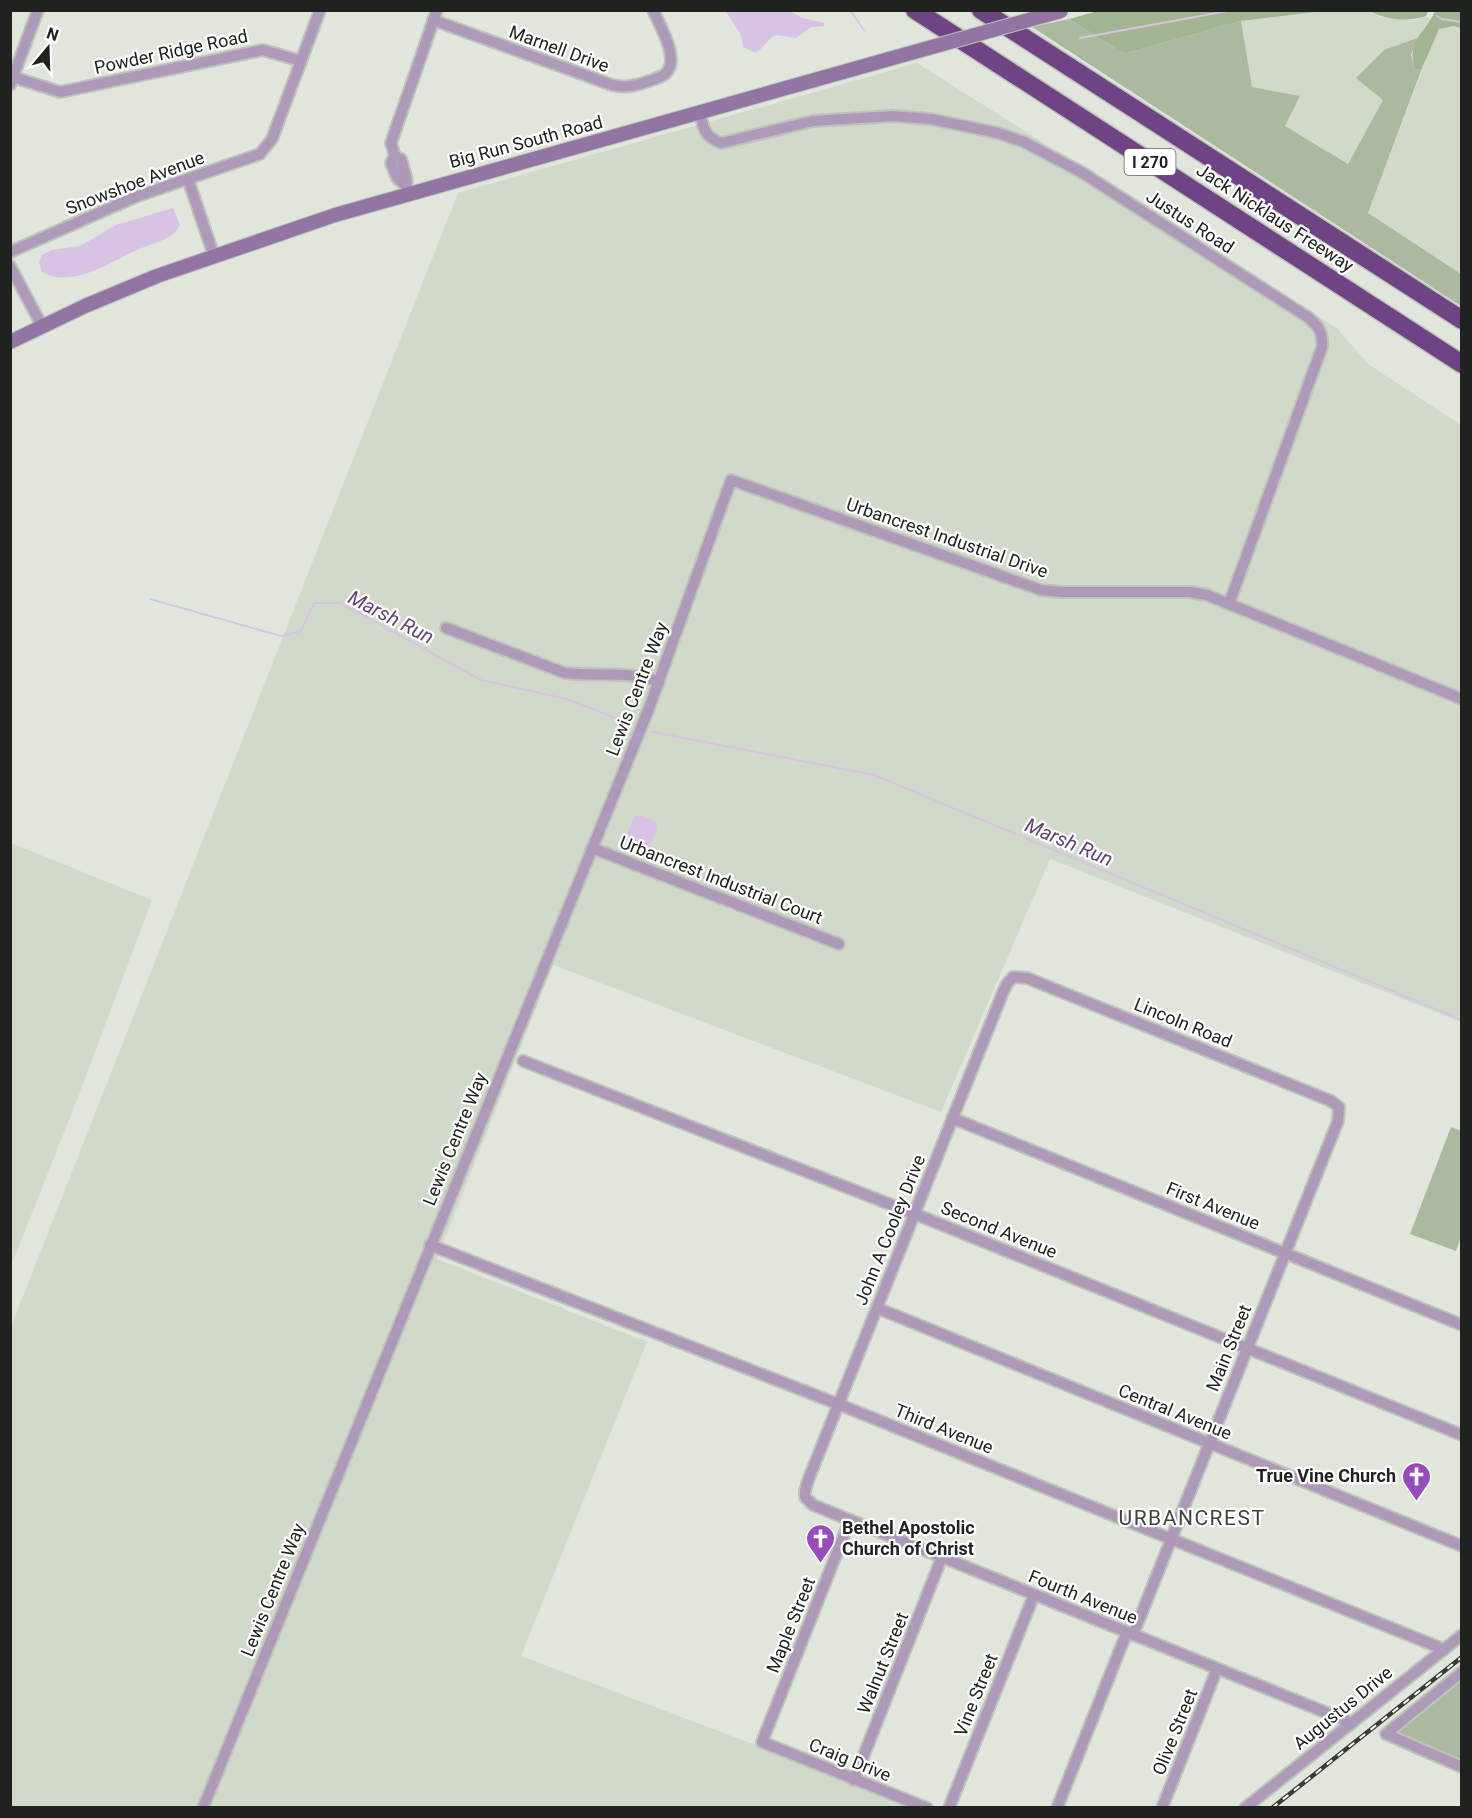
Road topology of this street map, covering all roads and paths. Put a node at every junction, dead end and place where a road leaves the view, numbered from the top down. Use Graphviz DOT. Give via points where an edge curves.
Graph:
graph roads {
  1 [pos="38,10"];
  2 [pos="320,10"];
  3 [pos="653,10"];
  4 [pos="915,10"];
  5 [pos="981,10"];
  6 [pos="1062,11"];
  7 [pos="435,15"];
  8 [pos="301,61"];
  9 [pos="12,81"];
  10 [pos="700,113"];
  11 [pos="188,179"];
  12 [pos="407,189"];
  13 [pos="10,252"];
  14 [pos="213,256"];
  15 [pos="10,266"];
  16 [pos="1461,320"];
  17 [pos="42,326"];
  18 [pos="10,342"];
  19 [pos="1461,364"];
  20 [pos="730,480"];
  21 [pos="1229,604"];
  22 [pos="446,628"];
  23 [pos="659,682"];
  24 [pos="1461,699"];
  25 [pos="592,848"];
  26 [pos="839,944"];
  27 [pos="1013,977"];
  28 [pos="523,1061"];
  29 [pos="1339,1107"];
  30 [pos="952,1118"];
  31 [pos="915,1214"];
  32 [pos="430,1245"];
  33 [pos="1285,1253"];
  34 [pos="877,1308"];
  35 [pos="1461,1325"];
  36 [pos="1247,1348"];
  37 [pos="838,1404"];
  38 [pos="1461,1435"];
  39 [pos="1209,1444"];
  40 [pos="805,1497"];
  41 [pos="850,1520"];
  42 [pos="1171,1539"];
  43 [pos="1461,1546"];
  44 [pos="942,1557"];
  45 [pos="1034,1594"];
  46 [pos="1130,1634"];
  47 [pos="1461,1635"];
  48 [pos="1443,1649"];
  49 [pos="1217,1669"];
  50 [pos="1461,1672"];
  51 [pos="1352,1722"];
  52 [pos="762,1742"];
  53 [pos="1461,1767"];
  54 [pos="854,1780"];
  55 [pos="203,1808"];
  56 [pos="927,1808"];
  57 [pos="949,1808"];
  58 [pos="1057,1808"];
  59 [pos="1162,1808"];
  60 [pos="1245,1808"];
  1 -- 9 [label="street"];
  2 -- 8 [label="street"];
  3 -- 7 [label="street, Marnell Drive" via="672,57 671,66 664,75 635,87 612,86"];
  4 -- 19 [label="highway, Jack Nicklaus Freeway / I 270"];
  5 -- 16 [label="highway, Jack Nicklaus Freeway / I 270"];
  6 -- 10 [label="street, Big Run South Road, bridge"];
  7 -- 12 [label="street" via="391,143 391,163"];
  8 -- 9 [label="street, Powder Ridge Road" via="262,50 60,92"];
  8 -- 11 [label="street, Snowshoe Avenue" via="269,144 255,157"];
  10 -- 12 [label="street, Big Run South Road"];
  10 -- 21 [label="street, Justus Road" via="704,130 721,143 813,121 882,116 931,119 998,133 1081,172 1314,323 1323,336 1322,347"];
  11 -- 13 [label="street, Snowshoe Avenue" via="135,197"];
  11 -- 14 [label="street"];
  12 -- 14 [label="street, Big Run South Road"];
  14 -- 17 [label="street, Big Run South Road"];
  15 -- 17 [label="street"];
  17 -- 18 [label="street, Big Run South Road"];
  20 -- 21 [label="street, Urbancrest Industrial Drive" via="1041,590 1190,592"];
  20 -- 23 [label="street, Lewis Centre Way"];
  21 -- 24 [label="street, Urbancrest Industrial Drive"];
  22 -- 23 [label="street" via="565,673 618,673"];
  23 -- 25 [label="street, Lewis Centre Way"];
  25 -- 26 [label="street, Urbancrest Industrial Court"];
  25 -- 32 [label="street, Lewis Centre Way"];
  27 -- 29 [label="street, Lincoln Road" via="1027,978"];
  27 -- 30 [label="street, John A Cooley Drive" via="1003,992"];
  28 -- 31 [label="street, Second Avenue"];
  29 -- 33 [label="street, Main Street" via="1338,1120"];
  30 -- 31 [label="street, John A Cooley Drive"];
  30 -- 33 [label="street, First Avenue"];
  31 -- 34 [label="street, John A Cooley Drive"];
  31 -- 36 [label="street, Second Avenue"];
  32 -- 37 [label="street, Third Avenue"];
  32 -- 55 [label="street, Lewis Centre Way"];
  33 -- 35 [label="street, First Avenue"];
  33 -- 36 [label="street, Main Street"];
  34 -- 37 [label="street, John A Cooley Drive"];
  34 -- 39 [label="street, Central Avenue"];
  36 -- 38 [label="street, Second Avenue"];
  36 -- 39 [label="street, Main Street"];
  37 -- 40 [label="street, John A Cooley Drive"];
  37 -- 42 [label="street, Third Avenue"];
  39 -- 42 [label="street, Main Street"];
  39 -- 43 [label="street, Central Avenue"];
  40 -- 41 [label="street, Fourth Avenue" via="813,1505"];
  41 -- 44 [label="street, Fourth Avenue"];
  41 -- 52 [label="street, Maple Street"];
  42 -- 46 [label="street, Main Street"];
  42 -- 48 [label="street, Third Avenue"];
  44 -- 45 [label="street, Fourth Avenue"];
  44 -- 54 [label="street, Walnut Street"];
  45 -- 46 [label="street, Fourth Avenue"];
  45 -- 57 [label="street, Vine Street"];
  46 -- 49 [label="street, Fourth Avenue"];
  46 -- 58 [label="street, Main Street"];
  47 -- 48 [label="street, Augustus Drive"];
  48 -- 51 [label="street, Augustus Drive"];
  49 -- 51 [label="street, Fourth Avenue"];
  49 -- 59 [label="street, Olive Street"];
  50 -- 53 [label="street" via="1386,1734"];
  51 -- 60 [label="street, Augustus Drive"];
  52 -- 54 [label="street, Craig Drive"];
  54 -- 56 [label="street, Craig Drive"];
}
